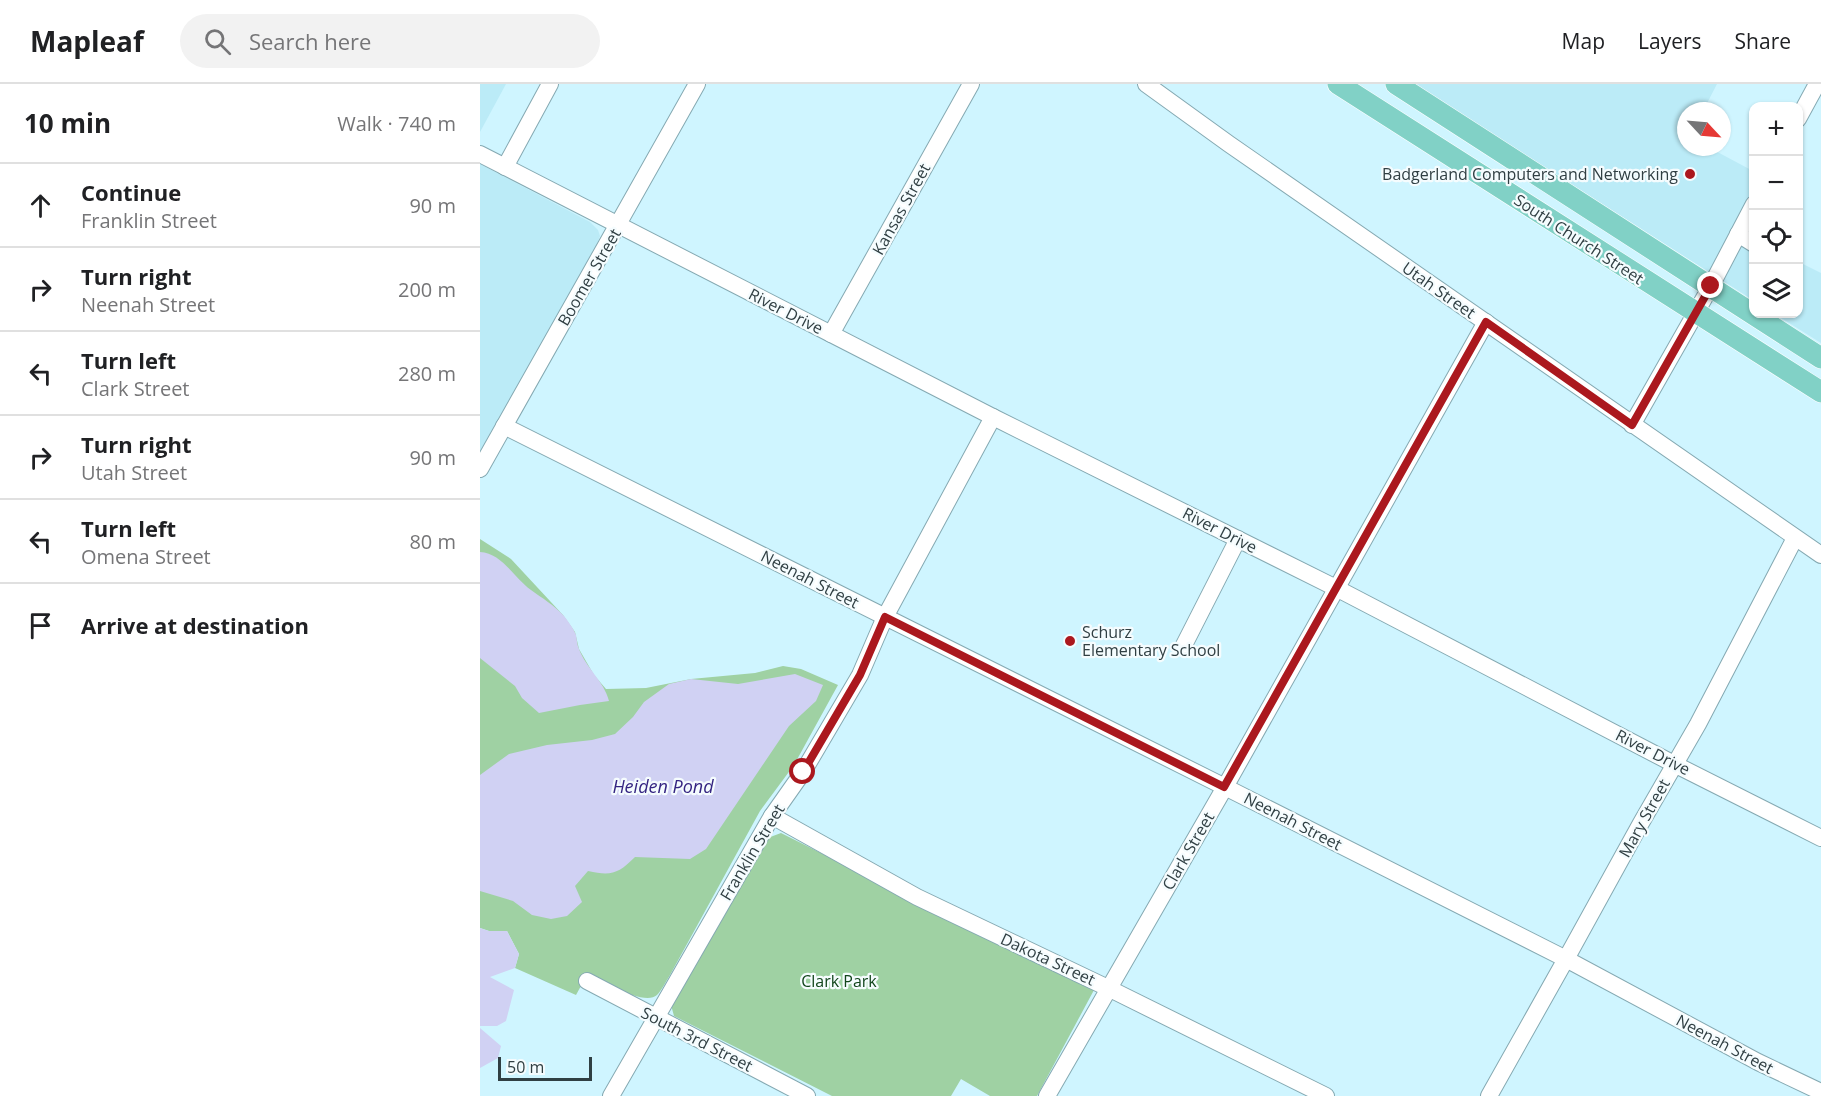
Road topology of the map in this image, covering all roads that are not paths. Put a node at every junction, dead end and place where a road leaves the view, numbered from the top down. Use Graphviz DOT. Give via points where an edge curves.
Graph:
graph roads {
  1 [pos="550,84"];
  2 [pos="697,84"];
  3 [pos="971,84"];
  4 [pos="1146,84"];
  5 [pos="1338,84"];
  6 [pos="1396,84"];
  7 [pos="1817,84"];
  8 [pos="1803,110"];
  9 [pos="480,154"];
  10 [pos="506,167"];
  11 [pos="1751,210"];
  12 [pos="618,225"];
  13 [pos="1738,234"];
  14 [pos="1749,241"];
  15 [pos="1711,286"];
  16 [pos="1695,313"];
  17 [pos="1486,322"];
  18 [pos="831,334"];
  19 [pos="1821,358"];
  20 [pos="1821,392"];
  21 [pos="993,417"];
  22 [pos="1632,425"];
  23 [pos="504,426"];
  24 [pos="480,469"];
  25 [pos="1795,538"];
  26 [pos="1238,539"];
  27 [pos="1821,555"];
  28 [pos="1336,588"];
  29 [pos="885,617"];
  30 [pos="1184,645"];
  31 [pos="1674,764"];
  32 [pos="1224,787"];
  33 [pos="772,816"];
  34 [pos="1821,838"];
  35 [pos="1566,960"];
  36 [pos="587,981"];
  37 [pos="1108,988"];
  38 [pos="655,1017"];
  39 [pos="1821,1092"];
  40 [pos="611,1096"];
  41 [pos="807,1096"];
  42 [pos="1047,1096"];
  43 [pos="1326,1096"];
  44 [pos="1489,1096"];
  1 -- 10 [label="street"];
  2 -- 12 [label="street, Boomer Street"];
  3 -- 18 [label="street, Kansas Street"];
  4 -- 17 [label="street, Utah Street"];
  5 -- 16 [label="main road, South Church Street"];
  6 -- 15 [label="main road, South Church Street"];
  7 -- 8 [label="street"];
  9 -- 10 [label="street, River Drive"];
  10 -- 12 [label="street, River Drive"];
  11 -- 13 [label="street"];
  12 -- 18 [label="street, River Drive"];
  12 -- 23 [label="street, Boomer Street"];
  13 -- 14 [label="street"];
  13 -- 15 [label="street"];
  15 -- 16 [label="street"];
  15 -- 19 [label="main road, South Church Street"];
  16 -- 20 [label="main road, South Church Street"];
  16 -- 22 [label="street"];
  17 -- 22 [label="street, Utah Street"];
  17 -- 28 [label="street, Clark Street"];
  18 -- 21 [label="street, River Drive"];
  21 -- 26 [label="street, River Drive"];
  21 -- 29 [label="street, Franklin Street"];
  22 -- 25 [label="street, Utah Street"];
  23 -- 24 [label="street, Boomer Street"];
  23 -- 29 [label="street, Neenah Street"];
  25 -- 27 [label="street, Utah Street"];
  25 -- 31 [label="street, Mary Street"];
  26 -- 28 [label="street, River Drive"];
  26 -- 30 [label="street"];
  28 -- 31 [label="street, River Drive"];
  28 -- 32 [label="street, Clark Street"];
  29 -- 32 [label="street, Neenah Street"];
  29 -- 33 [label="street, Franklin Street" via="860,675 803,772"];
  31 -- 34 [label="street, River Drive"];
  31 -- 35 [label="street, Mary Street"];
  32 -- 35 [label="street, Neenah Street"];
  32 -- 37 [label="street, Clark Street"];
  33 -- 37 [label="street, Dakota Street" via="917,897"];
  33 -- 38 [label="street, Franklin Street"];
  35 -- 39 [label="street, Neenah Street"];
  35 -- 44 [label="street, Mary Street"];
  36 -- 38 [label="street, South 3rd Street"];
  37 -- 42 [label="street, Clark Street"];
  37 -- 43 [label="street, Dakota Street"];
  38 -- 40 [label="street, Franklin Street"];
  38 -- 41 [label="street, South 3rd Street"];
}
